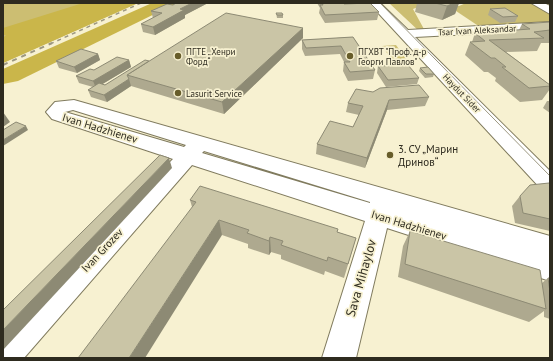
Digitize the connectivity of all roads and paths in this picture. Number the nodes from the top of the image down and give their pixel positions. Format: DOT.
graph roads {
  1 [pos="374,3"];
  2 [pos="386,3"];
  3 [pos="536,3"];
  4 [pos="550,11"];
  5 [pos="550,26"];
  6 [pos="412,34"];
  7 [pos="194,149"];
  8 [pos="539,151"];
  9 [pos="550,184"];
  10 [pos="381,206"];
  11 [pos="550,247"];
  12 [pos="550,269"];
  13 [pos="3,357"];
  14 [pos="339,358"];
  1 -- 6 [label="street, Haydut Sider"];
  2 -- 6 [label="street, Haydut Sider"];
  3 -- 4 [label="street"];
  5 -- 6 [label="street, Tsar Ivan Aleksandar"];
  6 -- 8 [label="street, Haydut Sider"];
  6 -- 9 [label="street, Haydut Sider"];
  7 -- 7 [label="street, Ivan Hadzhienev"];
  7 -- 10 [label="street, Ivan Hadzhienev"];
  7 -- 13 [label="street, Ivan Grozev"];
  10 -- 11 [label="street, Ivan Hadzhienev"];
  10 -- 12 [label="street, Ivan Hadzhienev"];
  10 -- 14 [label="street, Sava Mihaylov"];
}
